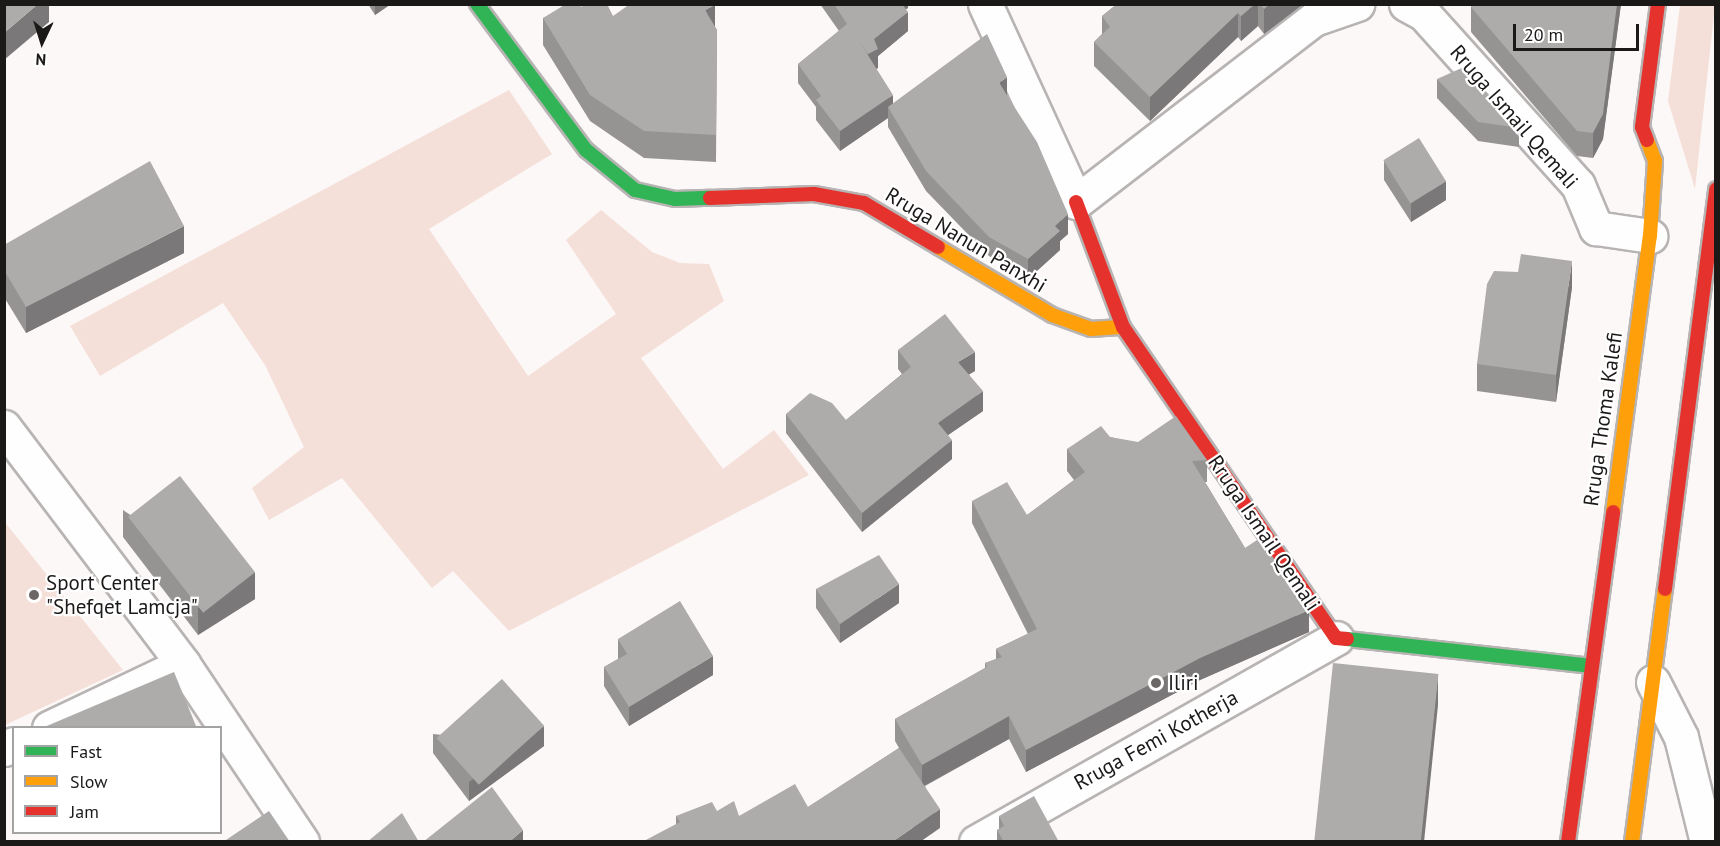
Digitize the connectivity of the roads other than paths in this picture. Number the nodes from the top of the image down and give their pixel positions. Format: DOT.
graph roads {
  1 [pos="477,4"];
  2 [pos="985,4"];
  3 [pos="1357,4"];
  4 [pos="1406,4"];
  5 [pos="1658,4"];
  6 [pos="1311,12"];
  7 [pos="1716,189"];
  8 [pos="1076,201"];
  9 [pos="1650,236"];
  10 [pos="1123,327"];
  11 [pos="4,427"];
  12 [pos="1336,638"];
  13 [pos="183,664"];
  14 [pos="1590,666"];
  15 [pos="1653,682"];
  16 [pos="53,726"];
  17 [pos="302,842"];
  18 [pos="976,842"];
  19 [pos="1568,842"];
  20 [pos="1632,842"];
  21 [pos="1707,842"];
  1 -- 10 [label="street, Rruga Nanun Panxhi"];
  2 -- 8 [label="street, Rruga Ismail Qemali"];
  3 -- 6 [label="street"];
  4 -- 9 [label="street, Rruga Ismail Qemali"];
  5 -- 9 [label="street, Rruga Thoma Kalefi"];
  6 -- 8 [label="street"];
  7 -- 15 [label="street"];
  8 -- 10 [label="street, Rruga Ismail Qemali"];
  9 -- 14 [label="street, Rruga Thoma Kalefi"];
  10 -- 12 [label="street, Rruga Ismail Qemali"];
  11 -- 13 [label="street"];
  12 -- 14 [label="street"];
  12 -- 18 [label="street, Rruga Femi Kotherja"];
  13 -- 16 [label="street"];
  13 -- 17 [label="street"];
  14 -- 19 [label="street, Rruga Thoma Kalefi"];
  15 -- 20 [label="street"];
  15 -- 21 [label="street"];
}
